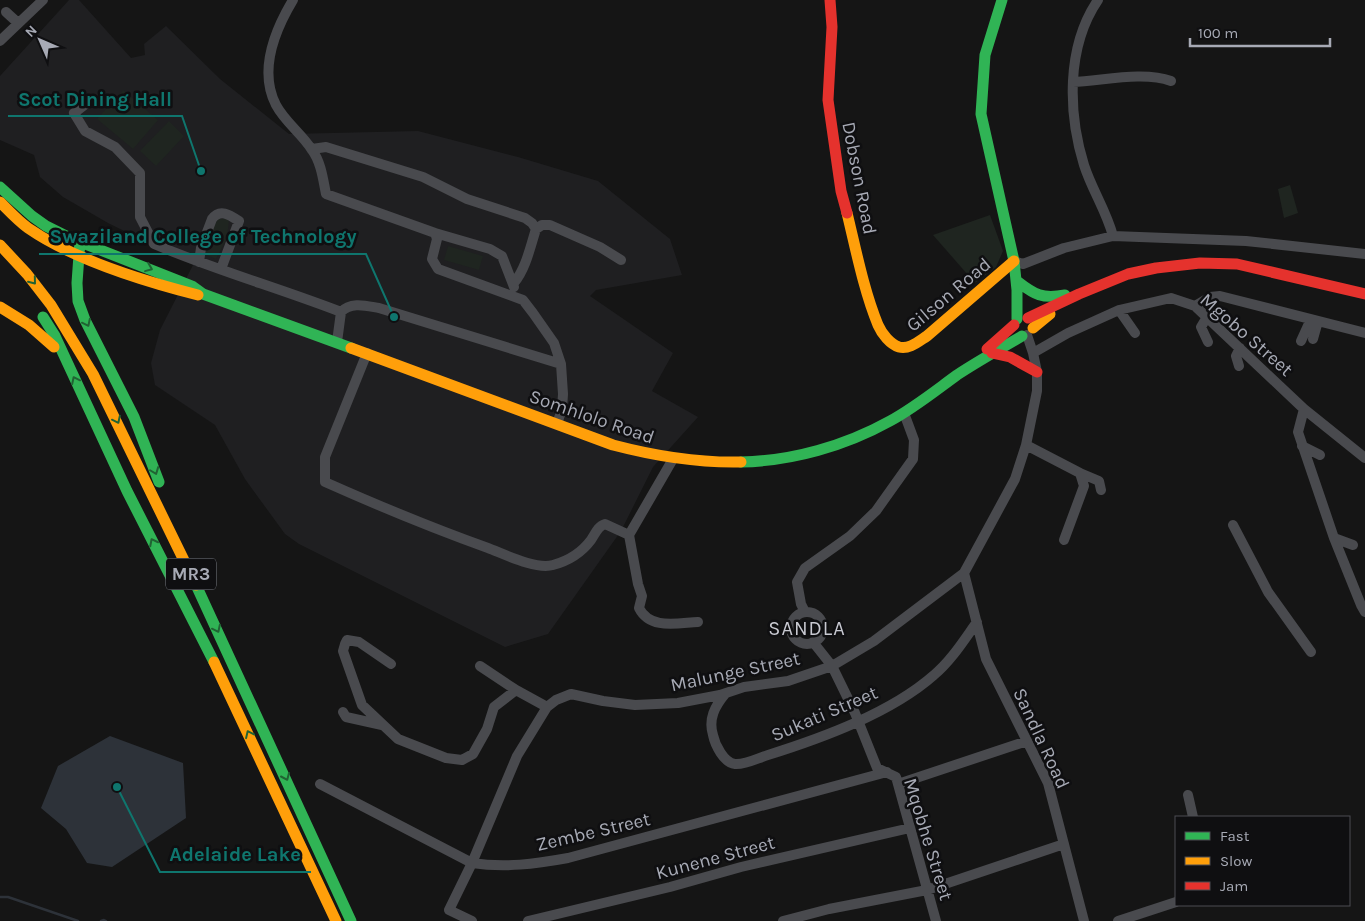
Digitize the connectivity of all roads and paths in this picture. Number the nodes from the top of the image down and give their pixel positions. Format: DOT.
graph roads {
  1 [pos="43,0"];
  2 [pos="293,0"];
  3 [pos="830,0"];
  4 [pos="1002,0"];
  5 [pos="1098,0"];
  6 [pos="6,12"];
  7 [pos="18,23"];
  8 [pos="0,41"];
  9 [pos="1171,81"];
  10 [pos="1073,82"];
  11 [pos="86,102"];
  12 [pos="312,149"];
  13 [pos="0,187"];
  14 [pos="0,202"];
  15 [pos="536,229"];
  16 [pos="435,233"];
  17 [pos="1113,236"];
  18 [pos="80,241"];
  19 [pos="0,245"];
  20 [pos="1365,254"];
  21 [pos="80,256"];
  22 [pos="620,260"];
  23 [pos="1014,261"];
  24 [pos="199,262"];
  25 [pos="221,269"];
  26 [pos="514,283"];
  27 [pos="1017,285"];
  28 [pos="203,294"];
  29 [pos="1365,294"];
  30 [pos="1074,297"];
  31 [pos="514,298"];
  32 [pos="36,306"];
  33 [pos="1195,306"];
  34 [pos="0,307"];
  35 [pos="1119,310"];
  36 [pos="341,312"];
  37 [pos="1207,317"];
  38 [pos="1314,320"];
  39 [pos="1024,325"];
  40 [pos="1135,333"];
  41 [pos="1365,333"];
  42 [pos="1313,339"];
  43 [pos="1301,341"];
  44 [pos="338,342"];
  45 [pos="1208,342"];
  46 [pos="901,348"];
  47 [pos="1240,348"];
  48 [pos="367,353"];
  49 [pos="1033,353"];
  50 [pos="992,354"];
  51 [pos="64,357"];
  52 [pos="562,364"];
  53 [pos="1239,366"];
  54 [pos="966,368"];
  55 [pos="1037,372"];
  56 [pos="1304,409"];
  57 [pos="904,413"];
  58 [pos="556,424"];
  59 [pos="1026,445"];
  60 [pos="1302,446"];
  61 [pos="1320,455"];
  62 [pos="1365,458"];
  63 [pos="673,459"];
  64 [pos="1080,473"];
  65 [pos="1101,490"];
  66 [pos="1233,525"];
  67 [pos="629,535"];
  68 [pos="1334,538"];
  69 [pos="1064,540"];
  70 [pos="1352,545"];
  71 [pos="964,573"];
  72 [pos="206,606"];
  73 [pos="805,612"];
  74 [pos="1365,612"];
  75 [pos="698,622"];
  76 [pos="977,622"];
  77 [pos="813,642"];
  78 [pos="1311,652"];
  79 [pos="391,664"];
  80 [pos="480,666"];
  81 [pos="832,666"];
  82 [pos="516,690"];
  83 [pos="725,694"];
  84 [pos="547,707"];
  85 [pos="343,712"];
  86 [pos="858,721"];
  87 [pos="383,725"];
  88 [pos="1027,741"];
  89 [pos="887,772"];
  90 [pos="320,784"];
  91 [pos="898,784"];
  92 [pos="1188,795"];
  93 [pos="1193,816"];
  94 [pos="910,828"];
  95 [pos="1064,844"];
  96 [pos="472,863"];
  97 [pos="927,890"];
  98 [pos="1175,902"];
  99 [pos="336,921"];
  100 [pos="351,921"];
  101 [pos="472,921"];
  102 [pos="528,921"];
  103 [pos="783,921"];
  104 [pos="936,921"];
  105 [pos="1084,921"];
  106 [pos="1118,921"];
  1 -- 7 [label="street"];
  2 -- 12 [label="street"];
  3 -- 46 [label="main road, Dobson Road"];
  4 -- 23 [label="main road"];
  5 -- 10 [label="street"];
  6 -- 7 [label="street"];
  7 -- 8 [label="street"];
  9 -- 10 [label="street"];
  10 -- 17 [label="street"];
  11 -- 24 [label="street"];
  12 -- 15 [label="street"];
  12 -- 16 [label="street"];
  13 -- 18 [label="main road, Somhlolo Road"];
  14 -- 21 [label="main road, Somhlolo Road"];
  15 -- 22 [label="street"];
  15 -- 26 [label="street"];
  16 -- 26 [label="street"];
  16 -- 31 [label="street"];
  17 -- 20 [label="street"];
  17 -- 23 [label="street"];
  18 -- 21 [label="main road"];
  18 -- 28 [label="main road, Somhlolo Road, one-way"];
  19 -- 72 [label="main road, MR3, one-way"];
  21 -- 28 [label="main road, Somhlolo Road"];
  21 -- 72 [label="main road, one-way"];
  23 -- 27 [label="main road"];
  23 -- 46 [label="main road, Gilson Road"];
  24 -- 25 [label="street"];
  24 -- 25 [label="street"];
  25 -- 36 [label="street"];
  26 -- 31 [label="street"];
  27 -- 30 [label="main road"];
  27 -- 39 [label="main road"];
  28 -- 44 [label="main road, Somhlolo Road"];
  29 -- 30 [label="main road, Somhlolo Road"];
  30 -- 39 [label="main road, Somhlolo Road"];
  31 -- 52 [label="street"];
  32 -- 51 [label="main road, MR3"];
  33 -- 35 [label="street, Mgobo Street"];
  33 -- 37 [label="street, Mgobo Street"];
  33 -- 38 [label="street"];
  34 -- 51 [label="main road"];
  35 -- 40 [label="street"];
  35 -- 49 [label="street, Mgobo Street"];
  36 -- 44 [label="street"];
  36 -- 52 [label="street"];
  37 -- 45 [label="street"];
  37 -- 47 [label="street, Mgobo Street"];
  38 -- 41 [label="street"];
  38 -- 42 [label="street"];
  38 -- 43 [label="street"];
  39 -- 49 [label="street, Malunge Street"];
  39 -- 50 [label="main road, Somhlolo Road"];
  39 -- 54 [label="main road, Somhlolo Road"];
  44 -- 48 [label="main road, Somhlolo Road"];
  47 -- 53 [label="street"];
  47 -- 56 [label="street, Mgobo Street"];
  48 -- 58 [label="main road, Somhlolo Road"];
  48 -- 67 [label="street"];
  49 -- 55 [label="street, Malunge Street"];
  50 -- 54 [label="main road, Somhlolo Road"];
  50 -- 55 [label="main road"];
  99 -- 51 [label="main road, MR3, one-way"];
  52 -- 58 [label="street"];
  54 -- 57 [label="main road, Somhlolo Road"];
  55 -- 59 [label="street, Malunge Street"];
  56 -- 60 [label="street"];
  56 -- 62 [label="street, Mgobo Street"];
  57 -- 63 [label="main road, Somhlolo Road"];
  57 -- 73 [label="street"];
  58 -- 63 [label="main road, Somhlolo Road"];
  59 -- 64 [label="street"];
  59 -- 71 [label="street, Malunge Street"];
  60 -- 61 [label="street"];
  60 -- 68 [label="street"];
  63 -- 67 [label="street"];
  64 -- 65 [label="street"];
  64 -- 69 [label="street"];
  66 -- 78 [label="street"];
  67 -- 75 [label="street"];
  68 -- 70 [label="street"];
  68 -- 74 [label="street"];
  71 -- 76 [label="street, Sandla Road"];
  71 -- 81 [label="street, Malunge Street"];
  72 -- 100 [label="main road, MR3, one-way"];
  73 -- 77 [label="street"];
  73 -- 77 [label="street"];
  76 -- 86 [label="street, Sukati Street"];
  76 -- 88 [label="street, Sandla Road"];
  77 -- 81 [label="street, Mqobhe Street"];
  79 -- 87 [label="street"];
  80 -- 82 [label="street"];
  81 -- 83 [label="street, Malunge Street"];
  81 -- 86 [label="street, Mqobhe Street"];
  82 -- 84 [label="street"];
  82 -- 87 [label="street"];
  83 -- 84 [label="street, Malunge Street"];
  83 -- 86 [label="street, Sukati Street"];
  84 -- 96 [label="street, Malunge Street"];
  85 -- 87 [label="street"];
  86 -- 89 [label="street, Mqobhe Street"];
  88 -- 91 [label="street"];
  88 -- 95 [label="street, Sandla Road"];
  89 -- 91 [label="street, Mqobhe Street"];
  89 -- 96 [label="street, Zembe Street"];
  90 -- 96 [label="street, Zembe Street"];
  91 -- 94 [label="street, Mqobhe Street"];
  92 -- 93 [label="street"];
  94 -- 97 [label="street, Mqobhe Street"];
  94 -- 102 [label="street, Kunene Street"];
  95 -- 97 [label="street"];
  95 -- 105 [label="street, Sandla Road"];
  96 -- 101 [label="street, Malunge Street"];
  97 -- 103 [label="street"];
  97 -- 104 [label="street, Mqobhe Street"];
  98 -- 106 [label="street"];
}
